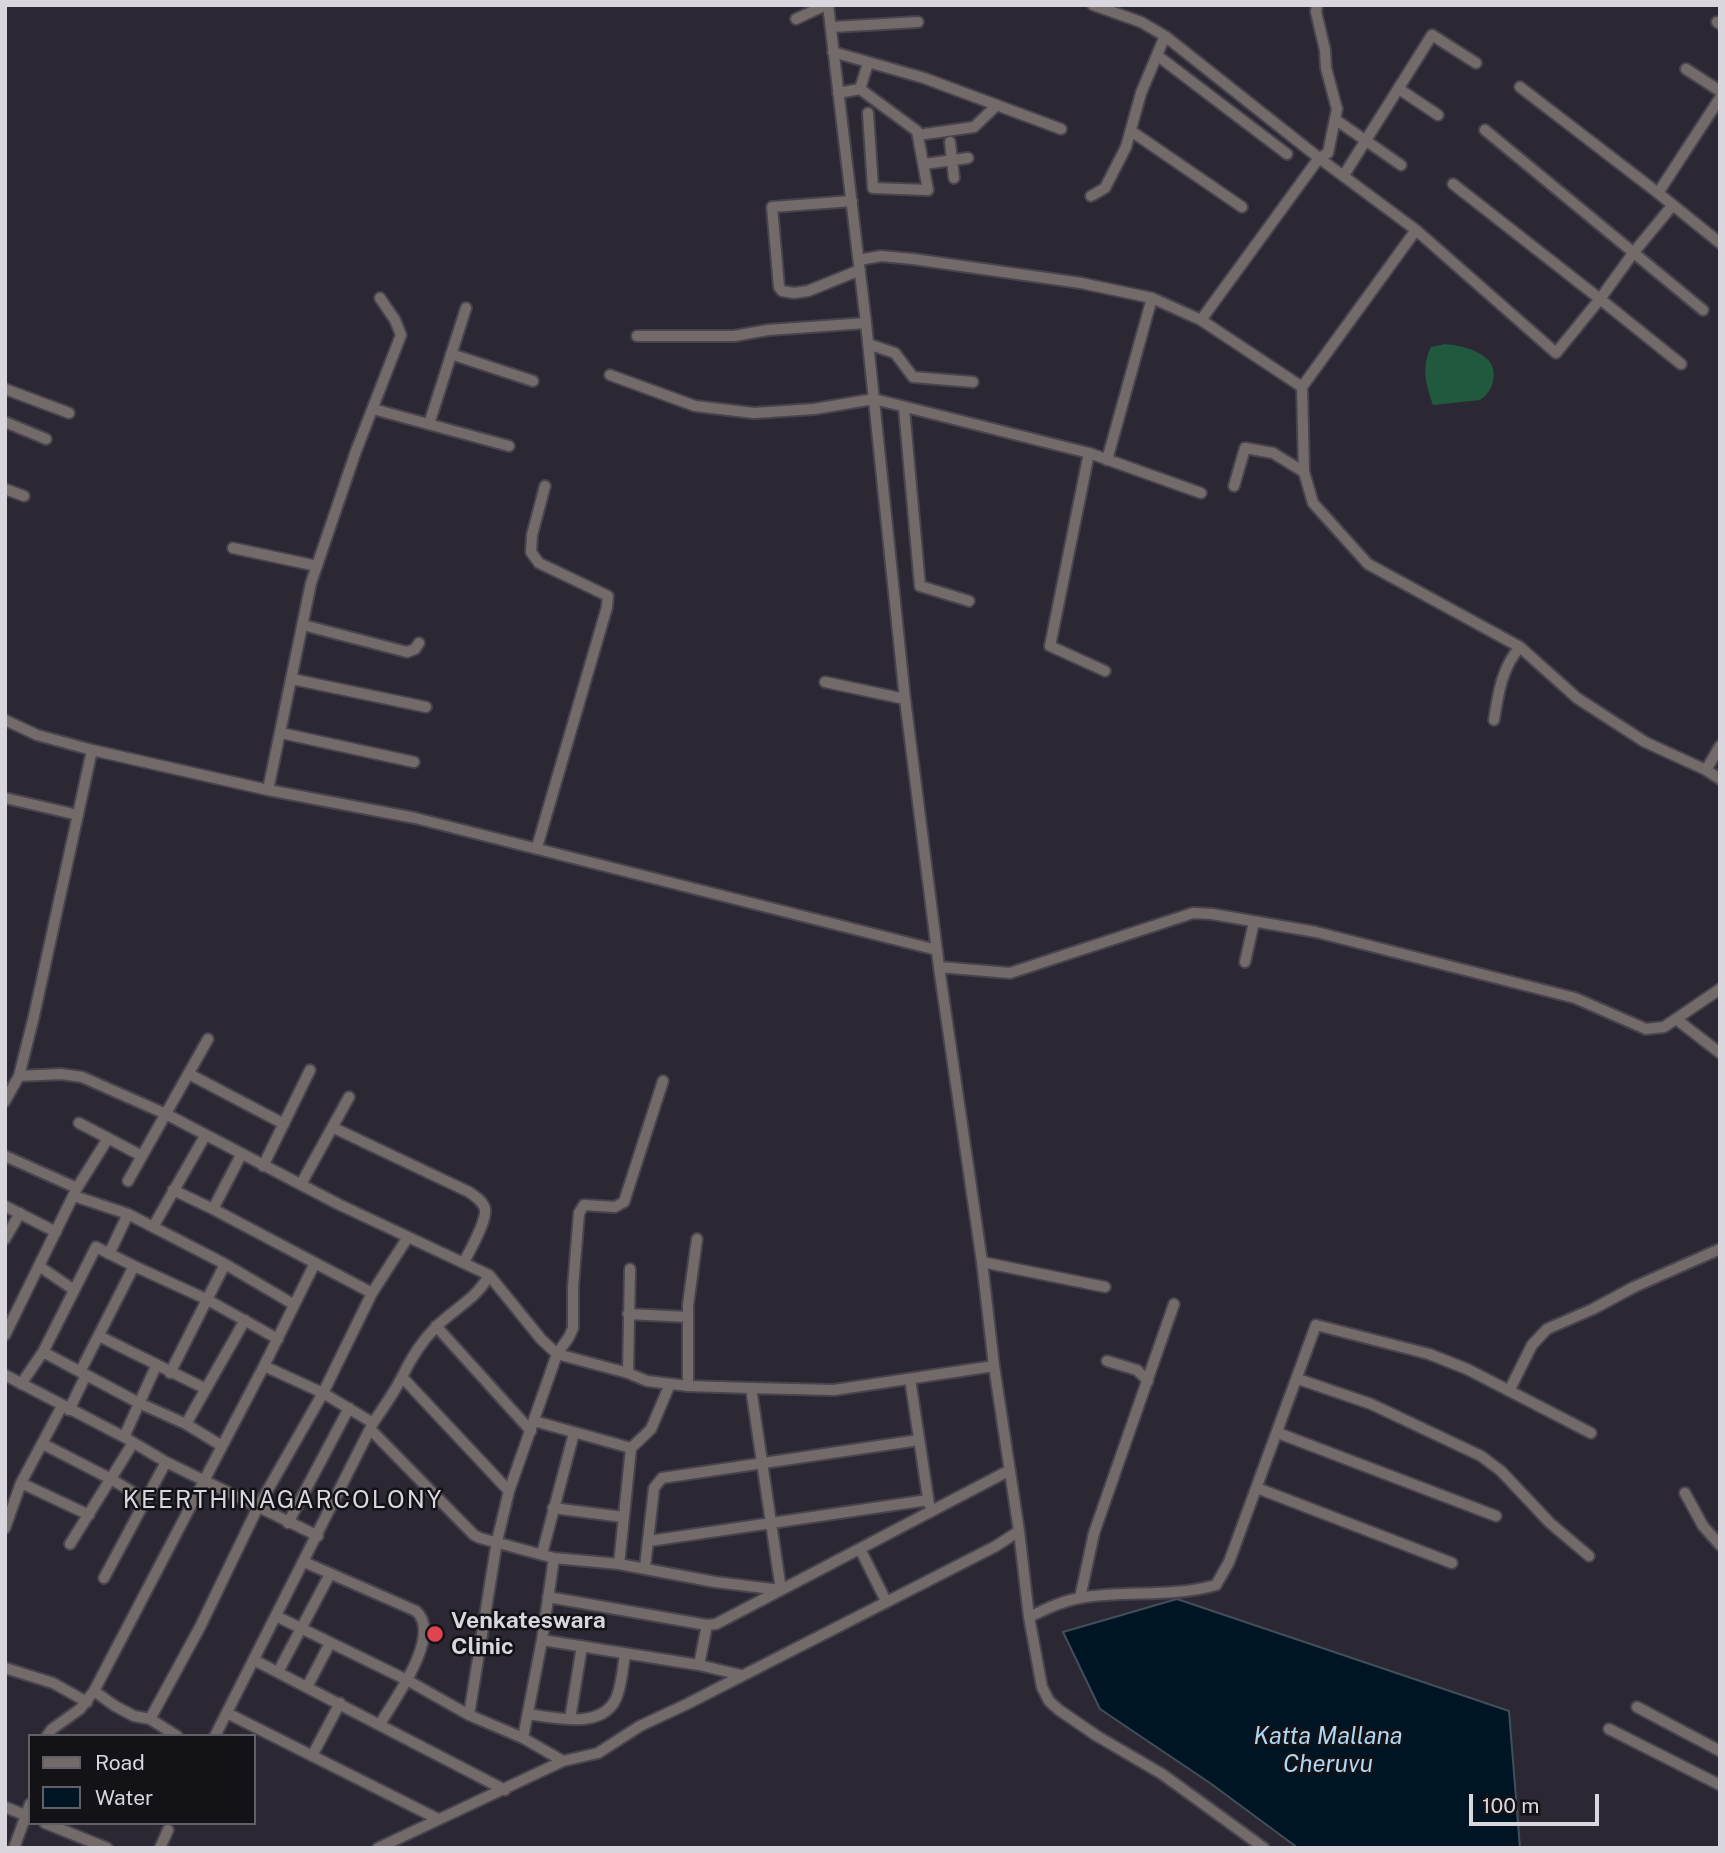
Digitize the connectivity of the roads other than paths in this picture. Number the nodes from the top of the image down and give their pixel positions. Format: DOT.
graph roads {
  1 [pos="827,5"];
  2 [pos="1093,5"];
  3 [pos="1317,5"];
  4 [pos="796,19"];
  5 [pos="918,22"];
  6 [pos="832,27"];
  7 [pos="1165,36"];
  8 [pos="833,52"];
  9 [pos="1158,56"];
  10 [pos="868,63"];
  11 [pos="1476,63"];
  12 [pos="1686,69"];
  13 [pos="1520,87"];
  14 [pos="860,89"];
  15 [pos="1399,89"];
  16 [pos="1720,91"];
  17 [pos="838,93"];
  18 [pos="1720,98"];
  19 [pos="997,105"];
  20 [pos="868,113"];
  21 [pos="1438,115"];
  22 [pos="1336,120"];
  23 [pos="1060,129"];
  24 [pos="1131,131"];
  25 [pos="1485,131"];
  26 [pos="918,135"];
  27 [pos="950,142"];
  28 [pos="1365,142"];
  29 [pos="1287,154"];
  30 [pos="968,158"];
  31 [pos="1319,158"];
  32 [pos="952,160"];
  33 [pos="924,164"];
  34 [pos="1401,165"];
  35 [pos="1344,175"];
  36 [pos="954,178"];
  37 [pos="1453,184"];
  38 [pos="1658,193"];
  39 [pos="1091,196"];
  40 [pos="852,201"];
  41 [pos="1672,206"];
  42 [pos="1242,207"];
  43 [pos="1416,230"];
  44 [pos="1720,243"];
  45 [pos="1634,252"];
  46 [pos="860,265"];
  47 [pos="380,298"];
  48 [pos="1152,298"];
  49 [pos="1600,299"];
  50 [pos="466,308"];
  51 [pos="1703,310"];
  52 [pos="1201,320"];
  53 [pos="866,323"];
  54 [pos="637,336"];
  55 [pos="867,344"];
  56 [pos="452,354"];
  57 [pos="1681,365"];
  58 [pos="610,375"];
  59 [pos="533,381"];
  60 [pos="973,382"];
  61 [pos="1302,387"];
  62 [pos="5,389"];
  63 [pos="874,399"];
  64 [pos="904,408"];
  65 [pos="373,409"];
  66 [pos="69,413"];
  67 [pos="5,422"];
  68 [pos="429,424"];
  69 [pos="46,439"];
  70 [pos="509,446"];
  71 [pos="1088,453"];
  72 [pos="1107,460"];
  73 [pos="1304,472"];
  74 [pos="545,486"];
  75 [pos="1234,486"];
  76 [pos="5,489"];
  77 [pos="1201,494"];
  78 [pos="24,496"];
  79 [pos="233,548"];
  80 [pos="317,566"];
  81 [pos="969,601"];
  82 [pos="303,625"];
  83 [pos="419,643"];
  84 [pos="1520,647"];
  85 [pos="1105,671"];
  86 [pos="292,679"];
  87 [pos="825,682"];
  88 [pos="905,699"];
  89 [pos="426,707"];
  90 [pos="5,720"];
  91 [pos="1494,720"];
  92 [pos="281,733"];
  93 [pos="1720,746"];
  94 [pos="92,750"];
  95 [pos="414,762"];
  96 [pos="1706,770"];
  97 [pos="1720,779"];
  98 [pos="268,790"];
  99 [pos="5,797"];
  100 [pos="78,816"];
  101 [pos="537,847"];
  102 [pos="1254,922"];
  103 [pos="937,950"];
  104 [pos="1245,962"];
  105 [pos="939,967"];
  106 [pos="1720,989"];
  107 [pos="1676,1019"];
  108 [pos="208,1039"];
  109 [pos="1720,1054"];
  110 [pos="310,1070"];
  111 [pos="190,1074"];
  112 [pos="19,1076"];
  113 [pos="663,1081"];
  114 [pos="349,1097"];
  115 [pos="5,1101"];
  116 [pos="166,1114"];
  117 [pos="79,1123"];
  118 [pos="284,1124"];
  119 [pos="334,1128"];
  120 [pos="205,1136"];
  121 [pos="107,1139"];
  122 [pos="241,1155"];
  123 [pos="5,1156"];
  124 [pos="142,1156"];
  125 [pos="263,1166"];
  126 [pos="128,1181"];
  127 [pos="301,1184"];
  128 [pos="173,1190"];
  129 [pos="75,1192"];
  130 [pos="5,1206"];
  131 [pos="213,1209"];
  132 [pos="20,1213"];
  133 [pos="128,1214"];
  134 [pos="153,1227"];
  135 [pos="55,1231"];
  136 [pos="408,1237"];
  137 [pos="5,1239"];
  138 [pos="697,1239"];
  139 [pos="1720,1249"];
  140 [pos="109,1254"];
  141 [pos="464,1262"];
  142 [pos="982,1262"];
  143 [pos="315,1263"];
  144 [pos="225,1264"];
  145 [pos="39,1266"];
  146 [pos="134,1266"];
  147 [pos="630,1269"];
  148 [pos="489,1275"];
  149 [pos="1105,1287"];
  150 [pos="74,1290"];
  151 [pos="372,1293"];
  152 [pos="206,1299"];
  153 [pos="293,1304"];
  154 [pos="1174,1304"];
  155 [pos="628,1314"];
  156 [pos="688,1317"];
  157 [pos="245,1320"];
  158 [pos="436,1326"];
  159 [pos="6,1331"];
  160 [pos="99,1336"];
  161 [pos="278,1339"];
  162 [pos="43,1352"];
  163 [pos="557,1354"];
  164 [pos="1107,1361"];
  165 [pos="156,1366"];
  166 [pos="264,1366"];
  167 [pos="994,1366"];
  168 [pos="83,1373"];
  169 [pos="170,1373"];
  170 [pos="628,1373"];
  171 [pos="5,1375"];
  172 [pos="402,1377"];
  173 [pos="910,1379"];
  174 [pos="1298,1379"];
  175 [pos="1148,1381"];
  176 [pos="21,1384"];
  177 [pos="670,1384"];
  178 [pos="688,1386"];
  179 [pos="751,1388"];
  180 [pos="206,1389"];
  181 [pos="1509,1391"];
  182 [pos="323,1393"];
  183 [pos="139,1403"];
  184 [pos="65,1408"];
  185 [pos="349,1408"];
  186 [pos="186,1424"];
  187 [pos="533,1426"];
  188 [pos="372,1427"];
  189 [pos="574,1433"];
  190 [pos="1278,1433"];
  191 [pos="1591,1433"];
  192 [pos="129,1440"];
  193 [pos="919,1440"];
  194 [pos="43,1444"];
  195 [pos="222,1447"];
  196 [pos="631,1448"];
  197 [pos="166,1462"];
  198 [pos="762,1462"];
  199 [pos="1010,1470"];
  200 [pos="111,1479"];
  201 [pos="205,1481"];
  202 [pos="22,1483"];
  203 [pos="1256,1488"];
  204 [pos="509,1491"];
  205 [pos="1685,1493"];
  206 [pos="146,1500"];
  207 [pos="929,1506"];
  208 [pos="258,1507"];
  209 [pos="553,1508"];
  210 [pos="89,1515"];
  211 [pos="1496,1516"];
  212 [pos="623,1517"];
  213 [pos="772,1522"];
  214 [pos="288,1523"];
  215 [pos="5,1528"];
  216 [pos="1019,1531"];
  217 [pos="318,1536"];
  218 [pos="497,1541"];
  219 [pos="649,1541"];
  220 [pos="70,1544"];
  221 [pos="1720,1545"];
  222 [pos="860,1549"];
  223 [pos="542,1554"];
  224 [pos="1589,1556"];
  225 [pos="554,1558"];
  226 [pos="304,1562"];
  227 [pos="1452,1563"];
  228 [pos="619,1564"];
  229 [pos="645,1567"];
  230 [pos="330,1574"];
  231 [pos="104,1578"];
  232 [pos="781,1590"];
  233 [pos="548,1597"];
  234 [pos="1080,1598"];
  235 [pos="886,1601"];
  236 [pos="276,1616"];
  237 [pos="1029,1617"];
  238 [pos="707,1625"];
  239 [pos="302,1629"];
  240 [pos="542,1640"];
  241 [pos="330,1643"];
  242 [pos="582,1646"];
  243 [pos="625,1654"];
  244 [pos="254,1660"];
  245 [pos="699,1665"];
  246 [pos="5,1668"];
  247 [pos="278,1672"];
  248 [pos="741,1675"];
  249 [pos="407,1680"];
  250 [pos="307,1687"];
  251 [pos="94,1691"];
  252 [pos="87,1702"];
  253 [pos="340,1703"];
  254 [pos="1637,1707"];
  255 [pos="228,1713"];
  256 [pos="528,1714"];
  257 [pos="469,1715"];
  258 [pos="150,1719"];
  259 [pos="570,1719"];
  260 [pos="380,1724"];
  261 [pos="1609,1729"];
  262 [pos="48,1734"];
  263 [pos="174,1734"];
  264 [pos="216,1734"];
  265 [pos="523,1738"];
  266 [pos="1720,1751"];
  267 [pos="312,1756"];
  268 [pos="563,1761"];
  269 [pos="1720,1785"];
  270 [pos="505,1790"];
  271 [pos="5,1807"];
  272 [pos="28,1816"];
  273 [pos="438,1819"];
  274 [pos="50,1825"];
  275 [pos="171,1828"];
  276 [pos="381,1847"];
  277 [pos="14,1848"];
  278 [pos="107,1848"];
  279 [pos="160,1848"];
  280 [pos="1264,1848"];
  1 -- 4 [label="street"];
  1 -- 6 [label="street"];
  2 -- 7 [label="street"];
  3 -- 22 [label="street"];
  5 -- 6 [label="street"];
  6 -- 8 [label="street"];
  7 -- 9 [label="street"];
  7 -- 31 [label="street"];
  8 -- 10 [label="street"];
  8 -- 17 [label="street"];
  9 -- 24 [label="street"];
  9 -- 29 [label="street"];
  10 -- 14 [label="street"];
  10 -- 19 [label="street"];
  11 -- 15 [label="street"];
  12 -- 16 [label="street"];
  13 -- 38 [label="street"];
  14 -- 17 [label="street"];
  14 -- 26 [label="street"];
  15 -- 21 [label="street"];
  15 -- 28 [label="street"];
  17 -- 40 [label="street"];
  18 -- 38 [label="street"];
  19 -- 23 [label="street"];
  19 -- 26 [label="street"];
  20 -- 33 [label="street"];
  22 -- 28 [label="street"];
  22 -- 31 [label="street"];
  24 -- 39 [label="street"];
  24 -- 42 [label="street"];
  25 -- 45 [label="street"];
  26 -- 33 [label="street"];
  27 -- 32 [label="street"];
  28 -- 34 [label="street"];
  28 -- 35 [label="street"];
  30 -- 32 [label="street"];
  31 -- 35 [label="street"];
  31 -- 52 [label="street"];
  32 -- 33 [label="street"];
  32 -- 36 [label="street"];
  35 -- 43 [label="street"];
  37 -- 49 [label="street"];
  38 -- 41 [label="street"];
  40 -- 46 [label="street"];
  40 -- 46 [label="street"];
  41 -- 44 [label="street"];
  41 -- 45 [label="street"];
  43 -- 49 [label="street"];
  43 -- 61 [label="street"];
  45 -- 49 [label="street"];
  45 -- 51 [label="street"];
  46 -- 48 [label="street"];
  46 -- 53 [label="street"];
  47 -- 65 [label="street"];
  48 -- 52 [label="street"];
  48 -- 72 [label="street"];
  49 -- 57 [label="street"];
  50 -- 56 [label="street"];
  52 -- 61 [label="street"];
  53 -- 54 [label="street"];
  53 -- 55 [label="street"];
  55 -- 60 [label="street"];
  55 -- 63 [label="street"];
  56 -- 59 [label="street"];
  56 -- 68 [label="street"];
  58 -- 63 [label="street"];
  61 -- 73 [label="street"];
  62 -- 66 [label="street"];
  63 -- 64 [label="street"];
  63 -- 88 [label="street"];
  64 -- 71 [label="street"];
  64 -- 81 [label="street"];
  65 -- 68 [label="street"];
  65 -- 80 [label="street"];
  67 -- 69 [label="street"];
  68 -- 70 [label="street"];
  71 -- 72 [label="street"];
  71 -- 85 [label="street"];
  72 -- 77 [label="street"];
  73 -- 75 [label="street"];
  73 -- 84 [label="street"];
  74 -- 101 [label="street"];
  76 -- 78 [label="street"];
  79 -- 80 [label="street"];
  80 -- 82 [label="street"];
  82 -- 83 [label="street"];
  82 -- 86 [label="street"];
  84 -- 91 [label="street"];
  84 -- 96 [label="street"];
  86 -- 89 [label="street"];
  86 -- 92 [label="street"];
  87 -- 88 [label="street"];
  88 -- 103 [label="street"];
  90 -- 94 [label="street"];
  92 -- 95 [label="street"];
  92 -- 98 [label="street"];
  93 -- 96 [label="street"];
  94 -- 98 [label="street"];
  94 -- 100 [label="street"];
  96 -- 97 [label="street"];
  98 -- 101 [label="street"];
  99 -- 100 [label="street"];
  100 -- 112 [label="street"];
  101 -- 103 [label="street"];
  102 -- 104 [label="street"];
  102 -- 105 [label="street"];
  102 -- 107 [label="street"];
  103 -- 105 [label="street"];
  105 -- 142 [label="street"];
  106 -- 107 [label="street"];
  107 -- 109 [label="street"];
  108 -- 111 [label="street"];
  110 -- 118 [label="street"];
  111 -- 116 [label="street"];
  111 -- 118 [label="street"];
  112 -- 115 [label="street"];
  112 -- 116 [label="street"];
  113 -- 163 [label="street"];
  114 -- 119 [label="street"];
  116 -- 120 [label="street"];
  116 -- 124 [label="street"];
  117 -- 121 [label="street"];
  118 -- 125 [label="street"];
  119 -- 127 [label="street"];
  119 -- 141 [label="street"];
  120 -- 122 [label="street"];
  120 -- 128 [label="street"];
  121 -- 124 [label="street"];
  121 -- 129 [label="street"];
  122 -- 125 [label="street"];
  122 -- 131 [label="street"];
  123 -- 129 [label="street"];
  124 -- 126 [label="street"];
  125 -- 127 [label="street"];
  127 -- 136 [label="street"];
  128 -- 131 [label="street"];
  128 -- 134 [label="street"];
  129 -- 133 [label="street"];
  129 -- 135 [label="street"];
  130 -- 132 [label="street"];
  131 -- 143 [label="street"];
  132 -- 135 [label="street"];
  132 -- 137 [label="street"];
  133 -- 134 [label="street"];
  133 -- 140 [label="street"];
  134 -- 144 [label="street"];
  135 -- 145 [label="street"];
  136 -- 141 [label="street"];
  136 -- 151 [label="street"];
  138 -- 156 [label="street"];
  139 -- 181 [label="street"];
  140 -- 146 [label="street"];
  140 -- 150 [label="street"];
  141 -- 148 [label="street"];
  142 -- 149 [label="street"];
  142 -- 167 [label="street"];
  143 -- 151 [label="street"];
  143 -- 153 [label="street"];
  144 -- 152 [label="street"];
  144 -- 153 [label="street"];
  145 -- 150 [label="street"];
  145 -- 159 [label="street"];
  146 -- 152 [label="street"];
  146 -- 160 [label="street"];
  147 -- 155 [label="street"];
  148 -- 158 [label="street"];
  148 -- 163 [label="street"];
  150 -- 162 [label="street"];
  151 -- 182 [label="street"];
  152 -- 157 [label="street"];
  152 -- 169 [label="street"];
  153 -- 161 [label="street"];
  154 -- 175 [label="street"];
  155 -- 156 [label="street"];
  155 -- 170 [label="street"];
  156 -- 178 [label="street"];
  157 -- 161 [label="street"];
  157 -- 180 [label="street"];
  158 -- 172 [label="street"];
  158 -- 187 [label="street"];
  160 -- 165 [label="street"];
  160 -- 168 [label="street"];
  161 -- 166 [label="street"];
  162 -- 168 [label="street"];
  162 -- 176 [label="street"];
  163 -- 170 [label="street"];
  163 -- 187 [label="street"];
  164 -- 175 [label="street"];
  165 -- 169 [label="street"];
  165 -- 183 [label="street"];
  166 -- 182 [label="street"];
  166 -- 195 [label="street"];
  167 -- 173 [label="street"];
  167 -- 199 [label="street"];
  168 -- 183 [label="street"];
  168 -- 184 [label="street"];
  169 -- 180 [label="street"];
  170 -- 177 [label="street"];
  171 -- 176 [label="street"];
  172 -- 188 [label="street"];
  172 -- 204 [label="street"];
  173 -- 179 [label="street"];
  173 -- 193 [label="street"];
  174 -- 181 [label="street"];
  174 -- 190 [label="street"];
  174 -- 224 [label="street"];
  175 -- 234 [label="street"];
  176 -- 184 [label="street"];
  177 -- 178 [label="street"];
  177 -- 196 [label="street"];
  178 -- 179 [label="street"];
  179 -- 198 [label="street"];
  180 -- 186 [label="street"];
  181 -- 191 [label="street"];
  182 -- 185 [label="street"];
  182 -- 208 [label="street"];
  183 -- 186 [label="street"];
  183 -- 192 [label="street"];
  184 -- 192 [label="street"];
  184 -- 194 [label="street"];
  185 -- 188 [label="street"];
  185 -- 214 [label="street"];
  186 -- 195 [label="street"];
  187 -- 189 [label="street"];
  187 -- 204 [label="street"];
  188 -- 217 [label="street"];
  188 -- 218 [label="street"];
  189 -- 196 [label="street"];
  189 -- 209 [label="street"];
  190 -- 203 [label="street"];
  190 -- 211 [label="street"];
  192 -- 197 [label="street"];
  192 -- 200 [label="street"];
  193 -- 198 [label="street"];
  193 -- 207 [label="street"];
  194 -- 200 [label="street"];
  194 -- 202 [label="street"];
  195 -- 201 [label="street"];
  196 -- 212 [label="street"];
  197 -- 201 [label="street"];
  197 -- 206 [label="street"];
  198 -- 213 [label="street"];
  198 -- 219 [label="street"];
  199 -- 207 [label="street"];
  199 -- 216 [label="street"];
  200 -- 206 [label="street"];
  200 -- 210 [label="street"];
  201 -- 208 [label="street"];
  201 -- 251 [label="street"];
  202 -- 210 [label="street"];
  202 -- 215 [label="street"];
  203 -- 227 [label="street"];
  203 -- 234 [label="street"];
  204 -- 218 [label="street"];
  205 -- 221 [label="street"];
  206 -- 231 [label="street"];
  207 -- 213 [label="street"];
  207 -- 222 [label="street"];
  208 -- 214 [label="street"];
  208 -- 258 [label="street"];
  209 -- 212 [label="street"];
  209 -- 223 [label="street"];
  210 -- 220 [label="street"];
  212 -- 228 [label="street"];
  213 -- 219 [label="street"];
  213 -- 232 [label="street"];
  214 -- 217 [label="street"];
  216 -- 235 [label="street"];
  216 -- 237 [label="street"];
  217 -- 226 [label="street"];
  218 -- 223 [label="street"];
  218 -- 257 [label="street"];
  219 -- 229 [label="street"];
  222 -- 232 [label="street"];
  222 -- 235 [label="street"];
  223 -- 225 [label="street"];
  225 -- 228 [label="street"];
  225 -- 233 [label="street"];
  226 -- 230 [label="street"];
  226 -- 236 [label="street"];
  228 -- 229 [label="street"];
  229 -- 232 [label="street"];
  230 -- 239 [label="street"];
  230 -- 249 [label="street"];
  232 -- 238 [label="street"];
  233 -- 238 [label="street"];
  233 -- 240 [label="street"];
  234 -- 237 [label="street"];
  235 -- 248 [label="street"];
  236 -- 239 [label="street"];
  236 -- 244 [label="street"];
  237 -- 280 [label="street"];
  238 -- 245 [label="street"];
  239 -- 241 [label="street"];
  239 -- 247 [label="street"];
  240 -- 242 [label="street"];
  240 -- 256 [label="street"];
  241 -- 249 [label="street"];
  241 -- 250 [label="street"];
  242 -- 243 [label="street"];
  242 -- 259 [label="street"];
  243 -- 245 [label="street"];
  243 -- 259 [label="street"];
  244 -- 247 [label="street"];
  244 -- 255 [label="street"];
  245 -- 248 [label="street"];
  246 -- 252 [label="street"];
  247 -- 250 [label="street"];
  248 -- 268 [label="street"];
  249 -- 257 [label="street"];
  249 -- 260 [label="street"];
  250 -- 253 [label="street"];
  251 -- 252 [label="street"];
  251 -- 258 [label="street"];
  252 -- 262 [label="street"];
  253 -- 260 [label="street"];
  253 -- 267 [label="street"];
  254 -- 266 [label="street"];
  255 -- 264 [label="street"];
  255 -- 267 [label="street"];
  256 -- 259 [label="street"];
  256 -- 265 [label="street"];
  257 -- 265 [label="street"];
  258 -- 263 [label="street"];
  260 -- 270 [label="street"];
  261 -- 269 [label="street"];
  265 -- 268 [label="street"];
  267 -- 273 [label="street"];
  268 -- 270 [label="street"];
  270 -- 273 [label="street"];
  271 -- 272 [label="street"];
  272 -- 277 [label="street"];
  273 -- 276 [label="street"];
  274 -- 278 [label="street"];
  275 -- 279 [label="street"];
}
